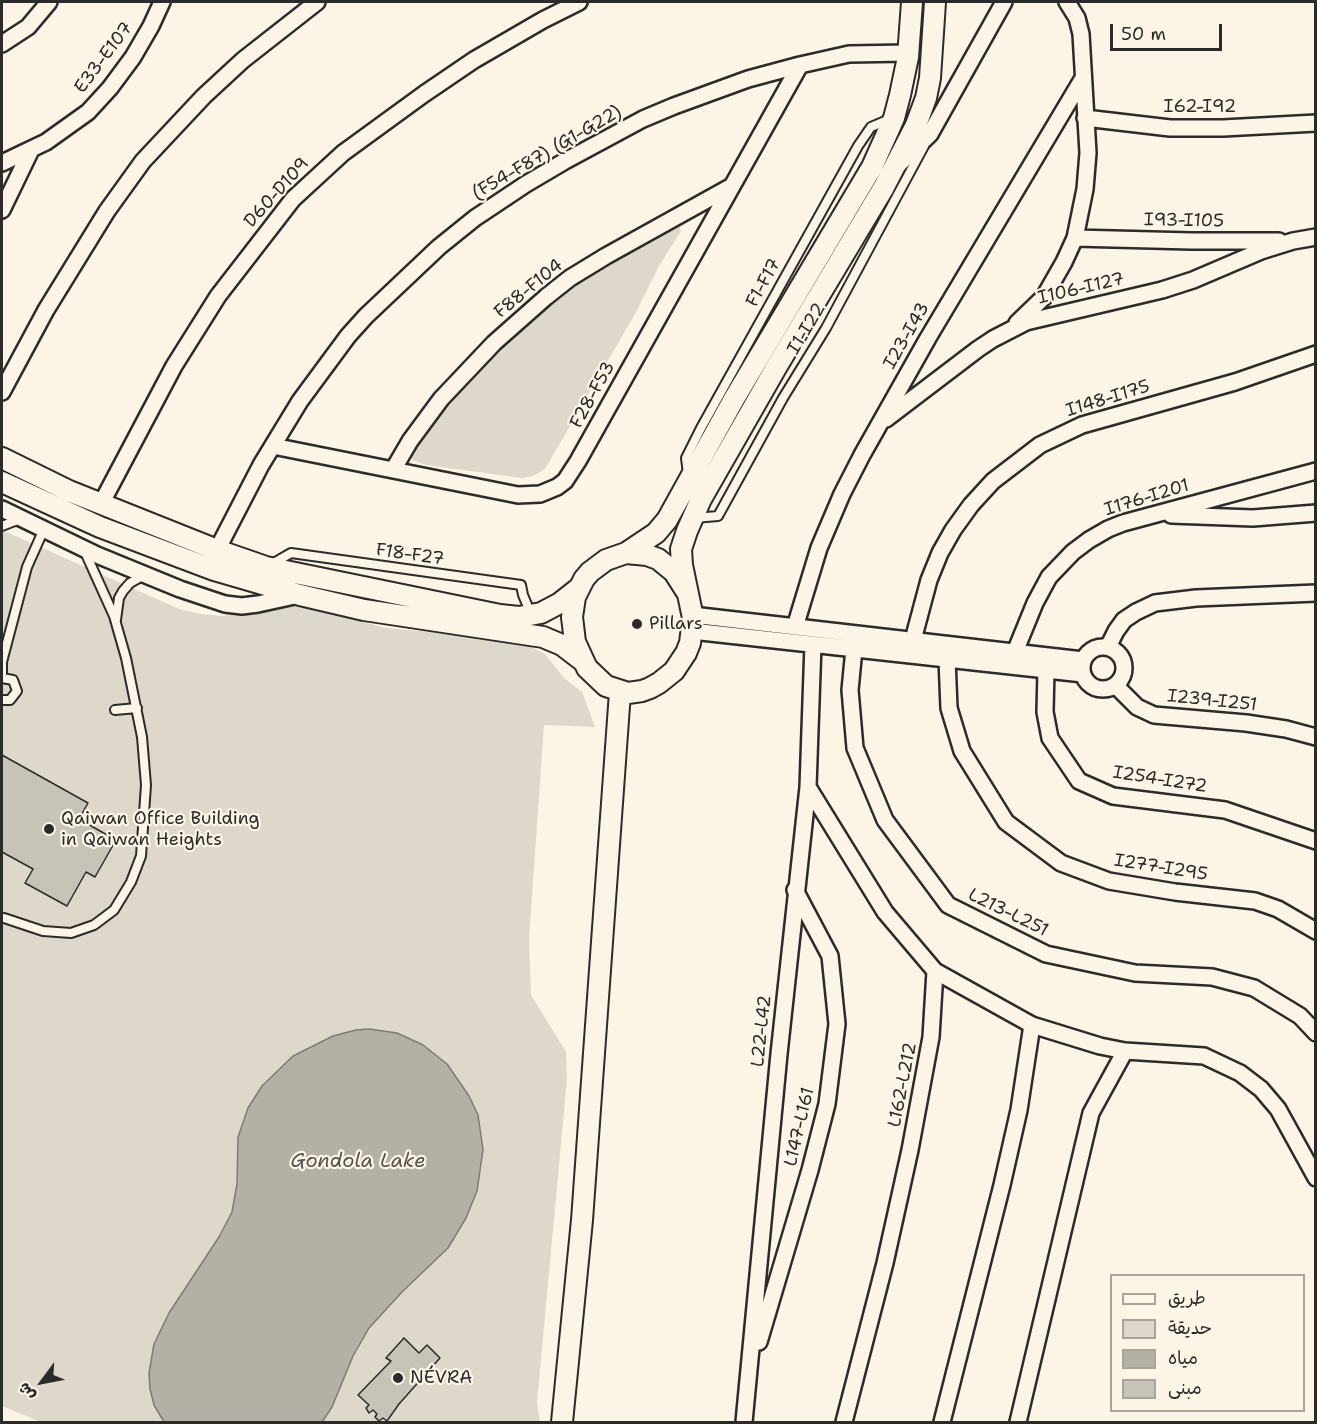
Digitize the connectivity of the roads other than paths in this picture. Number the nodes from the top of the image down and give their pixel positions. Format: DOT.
graph roads {
  1 [pos="49,2"];
  2 [pos="162,2"];
  3 [pos="318,2"];
  4 [pos="579,2"];
  5 [pos="912,2"];
  6 [pos="935,2"];
  7 [pos="1004,2"];
  8 [pos="1067,2"];
  9 [pos="2,44"];
  10 [pos="908,52"];
  11 [pos="800,65"];
  12 [pos="1083,78"];
  13 [pos="1085,118"];
  14 [pos="1316,123"];
  15 [pos="930,134"];
  16 [pos="31,150"];
  17 [pos="2,163"];
  18 [pos="893,170"];
  19 [pos="732,186"];
  20 [pos="2,210"];
  21 [pos="1316,237"];
  22 [pos="1075,238"];
  23 [pos="1293,241"];
  24 [pos="1008,331"];
  25 [pos="1316,354"];
  26 [pos="2,392"];
  27 [pos="879,424"];
  28 [pos="273,446"];
  29 [pos="2,458"];
  30 [pos="393,470"];
  31 [pos="1316,471"];
  32 [pos="2,482"];
  33 [pos="101,504"];
  34 [pos="2,509"];
  35 [pos="1316,513"];
  36 [pos="1156,514"];
  37 [pos="693,518"];
  38 [pos="21,519"];
  39 [pos="2,526"];
  40 [pos="44,529"];
  41 [pos="82,548"];
  42 [pos="217,549"];
  43 [pos="626,553"];
  44 [pos="266,567"];
  45 [pos="145,574"];
  46 [pos="579,588"];
  47 [pos="1316,592"];
  48 [pos="688,594"];
  49 [pos="300,595"];
  50 [pos="531,615"];
  51 [pos="115,621"];
  52 [pos="692,623"];
  53 [pos="795,627"];
  54 [pos="913,640"];
  55 [pos="813,644"];
  56 [pos="1108,647"];
  57 [pos="854,649"];
  58 [pos="1015,652"];
  59 [pos="947,659"];
  60 [pos="583,662"];
  61 [pos="1083,667"];
  62 [pos="1046,670"];
  63 [pos="2,678"];
  64 [pos="1115,685"];
  65 [pos="620,692"];
  66 [pos="2,700"];
  67 [pos="137,708"];
  68 [pos="115,710"];
  69 [pos="1316,737"];
  70 [pos="808,787"];
  71 [pos="1316,840"];
  72 [pos="795,890"];
  73 [pos="4,918"];
  74 [pos="1316,931"];
  75 [pos="934,971"];
  76 [pos="1032,1025"];
  77 [pos="1316,1033"];
  78 [pos="1125,1051"];
  79 [pos="1316,1178"];
  80 [pos="749,1374"];
  81 [pos="562,1422"];
  82 [pos="744,1422"];
  83 [pos="844,1422"];
  84 [pos="942,1422"];
  85 [pos="1018,1422"];
  1 -- 9 [label="street"];
  2 -- 16 [label="street, E33-E107"];
  3 -- 26 [label="street"];
  4 -- 33 [label="street, D60-D109"];
  5 -- 10 [label="street"];
  6 -- 18 [label="street"];
  7 -- 15 [label="street"];
  8 -- 12 [label="street"];
  10 -- 11 [label="street, (F54-F87) (G1-G22)"];
  10 -- 43 [label="street"];
  11 -- 19 [label="street, F28-F53"];
  11 -- 28 [label="street, (F54-F87) (G1-G22)"];
  12 -- 13 [label="street"];
  12 -- 27 [label="street, I23-I43"];
  13 -- 14 [label="street, I62-I92"];
  13 -- 22 [label="street"];
  15 -- 18 [label="street"];
  15 -- 37 [label="lane, I1-I22"];
  16 -- 17 [label="street, E33-E107"];
  16 -- 20 [label="street"];
  18 -- 37 [label="street"];
  19 -- 30 [label="street, F88-F104"];
  19 -- 30 [label="street, F28-F53"];
  21 -- 23 [label="street, I106-I127"];
  22 -- 23 [label="street, I93-I105"];
  22 -- 24 [label="street"];
  23 -- 24 [label="street, I106-I127"];
  24 -- 27 [label="street, I106-I127"];
  25 -- 54 [label="street, I148-I175"];
  27 -- 53 [label="street, I23-I43"];
  28 -- 30 [label="street, F28-F53"];
  28 -- 42 [label="street, (F54-F87) (G1-G22)"];
  29 -- 33 [label="street"];
  31 -- 36 [label="street, I176-I201"];
  32 -- 49 [label="street"];
  33 -- 42 [label="street"];
  34 -- 38 [label="street"];
  35 -- 36 [label="street"];
  36 -- 58 [label="street, I176-I201"];
  37 -- 48 [label="street"];
  38 -- 39 [label="lane"];
  38 -- 40 [label="street"];
  40 -- 41 [label="street"];
  40 -- 63 [label="lane"];
  41 -- 45 [label="street"];
  41 -- 51 [label="lane"];
  42 -- 44 [label="street"];
  43 -- 46 [label="street"];
  43 -- 48 [label="street"];
  44 -- 50 [label="street"];
  44 -- 50 [label="lane, F18-F27"];
  45 -- 49 [label="street"];
  45 -- 51 [label="lane"];
  46 -- 50 [label="street"];
  46 -- 60 [label="street"];
  47 -- 56 [label="street"];
  48 -- 52 [label="street"];
  49 -- 60 [label="street"];
  51 -- 67 [label="lane"];
  52 -- 53 [label="street"];
  52 -- 55 [label="street"];
  52 -- 65 [label="street"];
  53 -- 54 [label="street"];
  54 -- 58 [label="street"];
  55 -- 57 [label="street"];
  55 -- 70 [label="street, L22-L42"];
  56 -- 61 [label="street"];
  56 -- 64 [label="street"];
  57 -- 59 [label="street"];
  57 -- 77 [label="street, L213-L251"];
  58 -- 61 [label="street"];
  59 -- 62 [label="street"];
  59 -- 74 [label="street, I277-I295"];
  60 -- 65 [label="street"];
  61 -- 62 [label="street"];
  61 -- 64 [label="street"];
  62 -- 71 [label="street, I254-I272"];
  63 -- 66 [label="lane"];
  64 -- 69 [label="street, I239-I251"];
  65 -- 81 [label="street"];
  67 -- 68 [label="lane"];
  67 -- 73 [label="lane"];
  70 -- 72 [label="street, L22-L42"];
  70 -- 75 [label="street"];
  72 -- 80 [label="street, L22-L42"];
  72 -- 80 [label="street, L147-L161"];
  75 -- 76 [label="street"];
  75 -- 83 [label="street, L162-L212"];
  76 -- 78 [label="street"];
  76 -- 84 [label="street"];
  78 -- 79 [label="street"];
  78 -- 85 [label="street"];
  80 -- 82 [label="street, L22-L42"];
}
